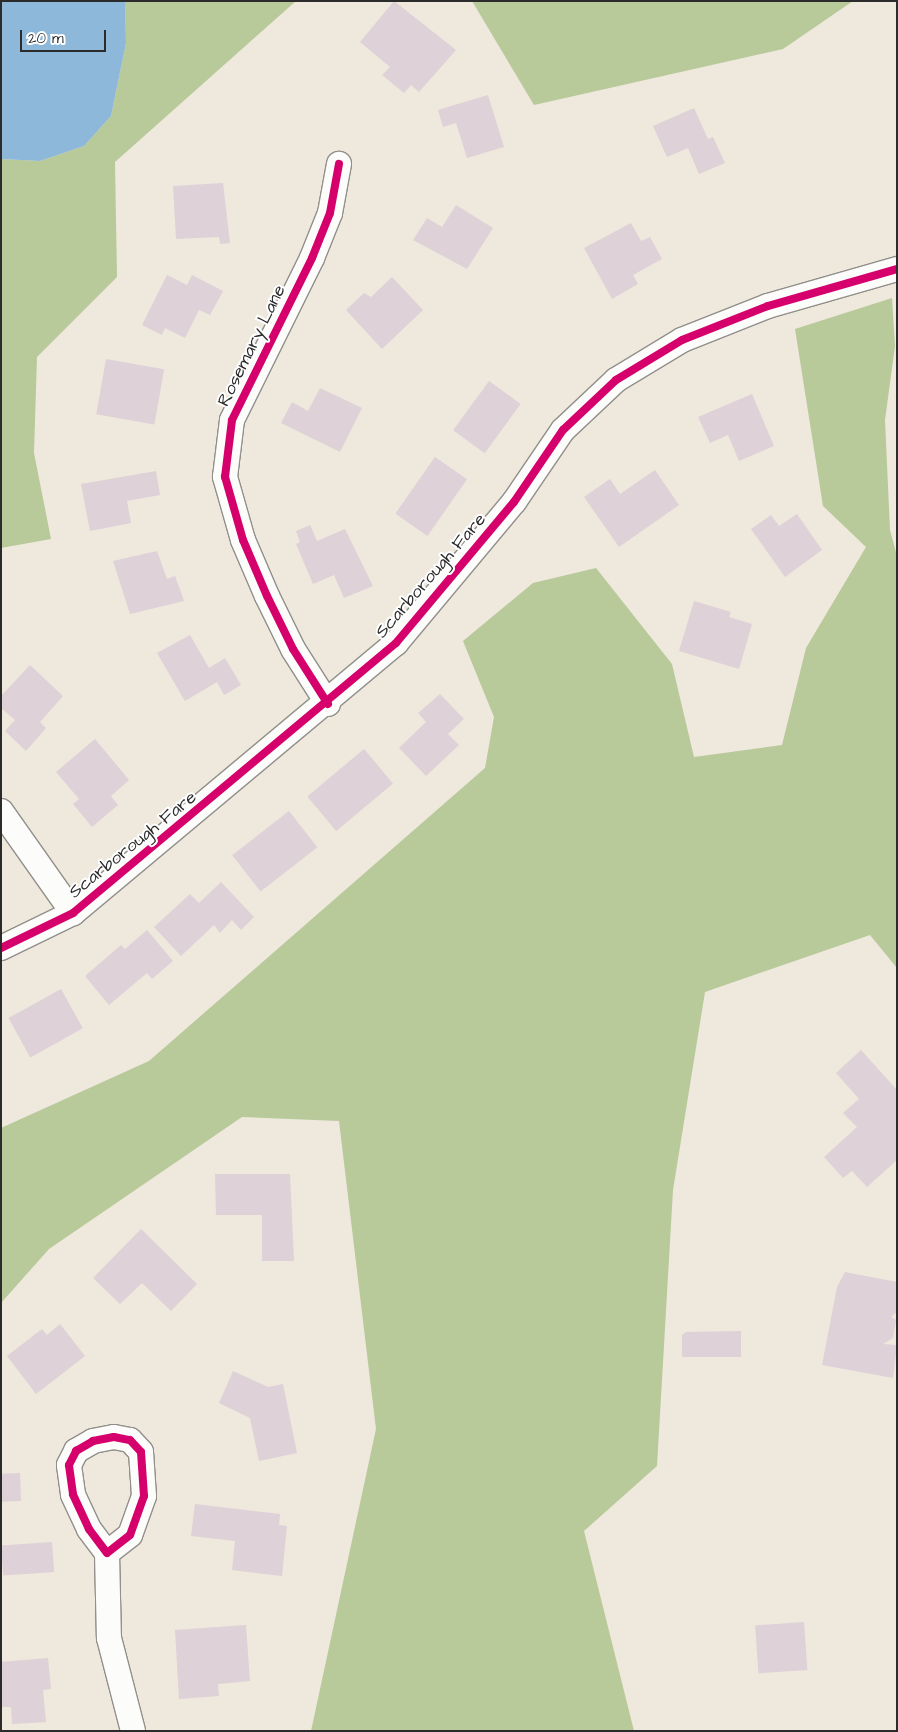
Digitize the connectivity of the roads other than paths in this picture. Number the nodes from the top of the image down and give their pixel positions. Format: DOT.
graph roads {
  1 [pos="339,164"];
  2 [pos="897,269"];
  3 [pos="328,704"];
  4 [pos="1,811"];
  5 [pos="73,914"];
  6 [pos="1,948"];
  7 [pos="107,1553"];
  8 [pos="133,1731"];
  1 -- 3 [label="street, Rosemary Lane"];
  2 -- 3 [label="street, Scarborough Fare"];
  3 -- 5 [label="street, Scarborough Fare"];
  4 -- 5 [label="street"];
  5 -- 6 [label="street, Scarborough Fare"];
  7 -- 7 [label="street"];
  7 -- 8 [label="street"];
}
